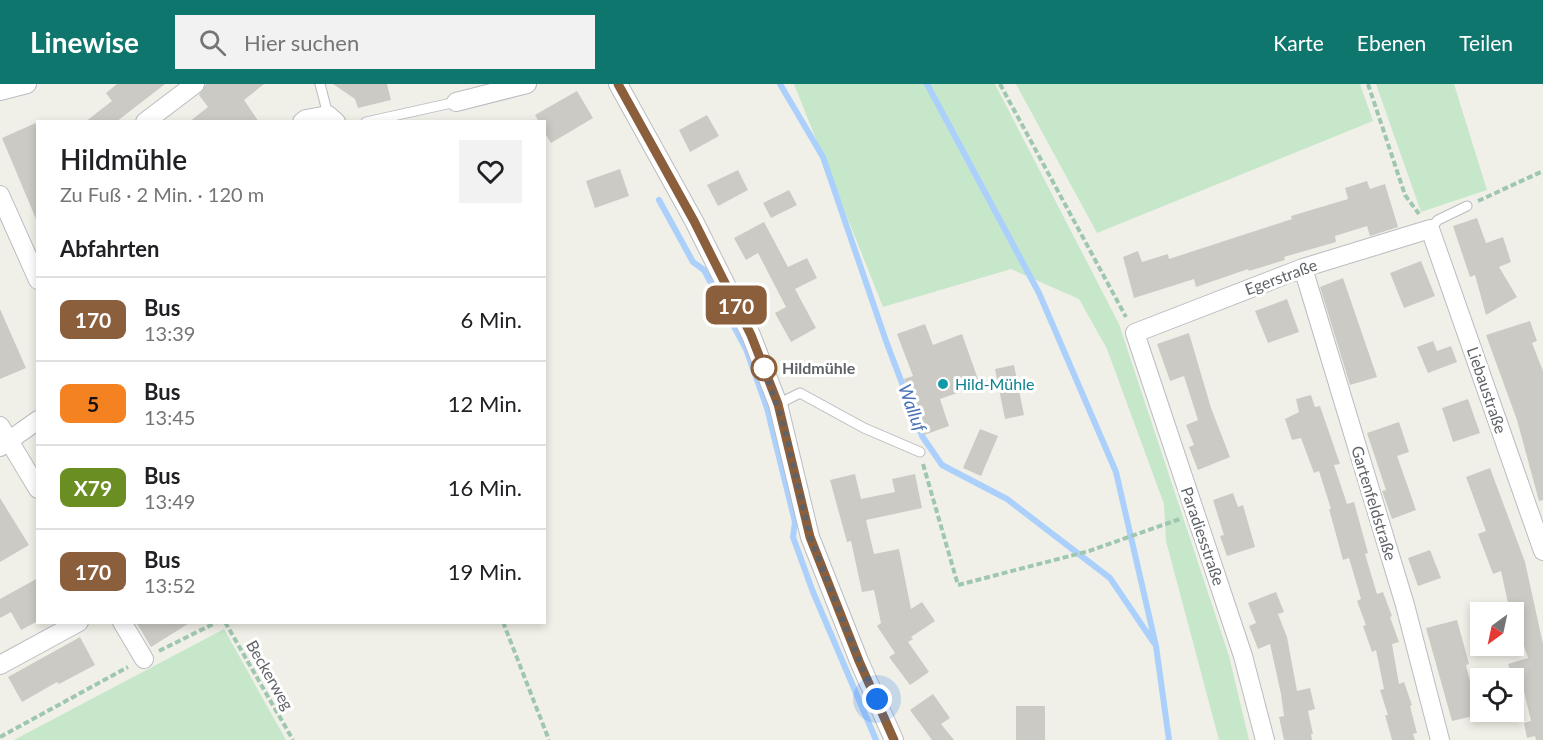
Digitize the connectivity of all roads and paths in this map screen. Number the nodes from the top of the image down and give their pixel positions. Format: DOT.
graph roads {
  1 [pos="27,84"];
  2 [pos="195,84"];
  3 [pos="320,84"];
  4 [pos="527,84"];
  5 [pos="618,84"];
  6 [pos="1000,84"];
  7 [pos="1368,84"];
  8 [pos="0,91"];
  9 [pos="456,102"];
  10 [pos="332,118"];
  11 [pos="148,120"];
  12 [pos="305,120"];
  13 [pos="375,120"];
  14 [pos="1543,171"];
  15 [pos="0,195"];
  16 [pos="1467,206"];
  17 [pos="1430,229"];
  18 [pos="1303,268"];
  19 [pos="35,270"];
  20 [pos="1135,333"];
  21 [pos="778,404"];
  22 [pos="36,421"];
  23 [pos="2,438"];
  24 [pos="920,452"];
  25 [pos="36,486"];
  26 [pos="1195,514"];
  27 [pos="1543,551"];
  28 [pos="75,624"];
  29 [pos="123,624"];
  30 [pos="214,624"];
  31 [pos="226,624"];
  32 [pos="504,624"];
  33 [pos="144,658"];
  34 [pos="0,665"];
  35 [pos="0,737"];
  36 [pos="293,740"];
  37 [pos="549,740"];
  38 [pos="894,740"];
  39 [pos="1265,740"];
  40 [pos="1440,740"];
  1 -- 8 [label="street"];
  2 -- 11 [label="street"];
  3 -- 10 [label="lane"];
  4 -- 9 [label="street"];
  5 -- 21 [label="street"];
  6 -- 20 [label="path"];
  7 -- 17 [label="path"];
  9 -- 13 [label="lane"];
  10 -- 12 [label="street"];
  14 -- 16 [label="path"];
  15 -- 19 [label="street"];
  16 -- 17 [label="lane"];
  17 -- 18 [label="street, Egerstraße"];
  17 -- 27 [label="street, Liebaustraße"];
  18 -- 20 [label="street, Egerstraße"];
  18 -- 40 [label="street, Gartenfeldstraße"];
  20 -- 26 [label="street, Paradiesstraße"];
  21 -- 24 [label="lane"];
  21 -- 38 [label="street"];
  22 -- 23 [label="street"];
  23 -- 25 [label="street"];
  24 -- 26 [label="path"];
  26 -- 39 [label="street, Paradiesstraße"];
  28 -- 34 [label="street"];
  29 -- 33 [label="street"];
  30 -- 33 [label="path"];
  31 -- 36 [label="path, Beckerweg"];
  32 -- 37 [label="path"];
  33 -- 35 [label="path"];
}
